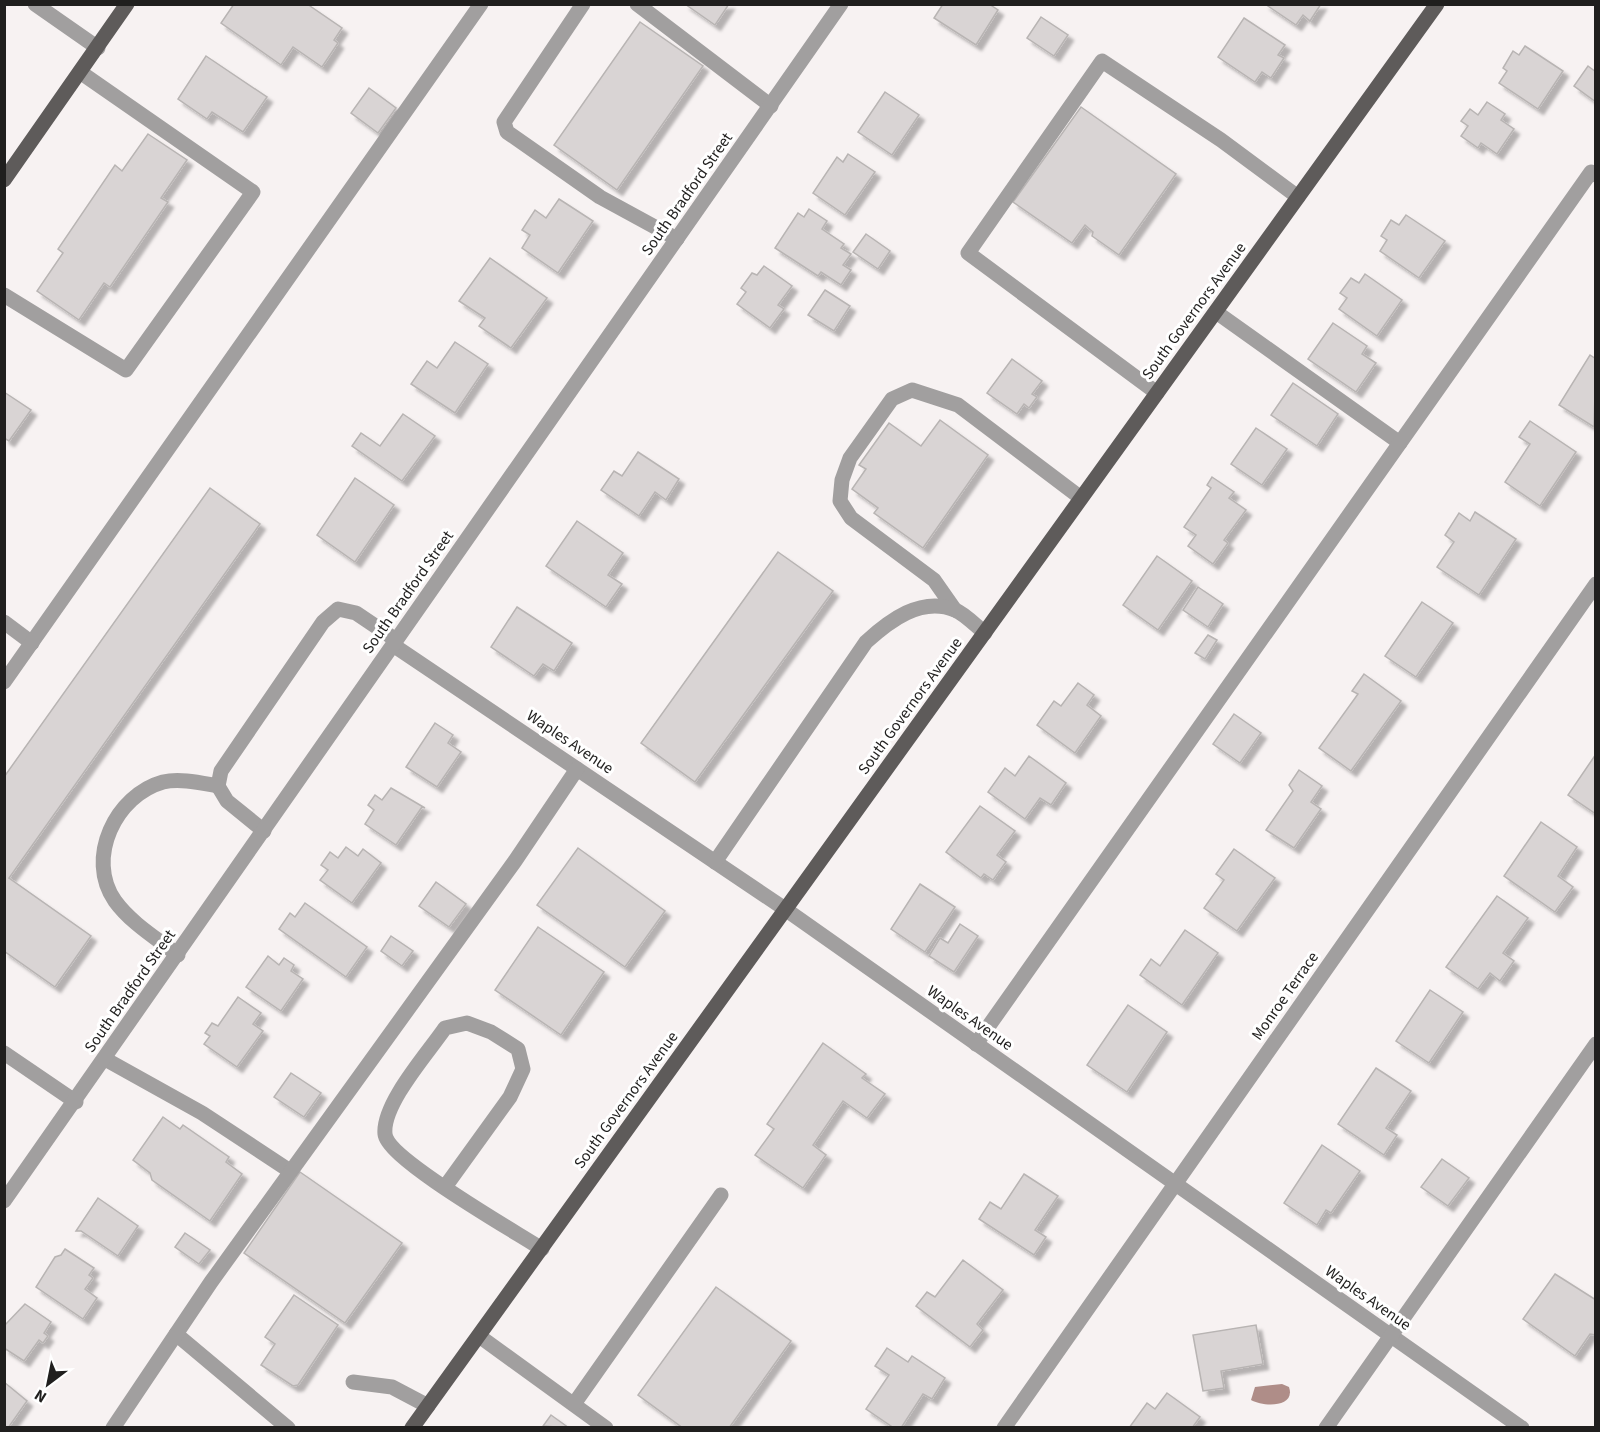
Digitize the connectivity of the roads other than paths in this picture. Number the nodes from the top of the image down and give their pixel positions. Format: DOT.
graph roads {
  1 [pos="34,4"];
  2 [pos="127,4"];
  3 [pos="480,4"];
  4 [pos="583,4"];
  5 [pos="637,4"];
  6 [pos="842,4"];
  7 [pos="1437,4"];
  8 [pos="98,48"];
  9 [pos="80,72"];
  10 [pos="771,106"];
  11 [pos="1596,176"];
  12 [pos="4,180"];
  13 [pos="1298,197"];
  14 [pos="677,239"];
  15 [pos="4,295"];
  16 [pos="1216,312"];
  17 [pos="1157,393"];
  18 [pos="1400,443"];
  19 [pos="1081,498"];
  20 [pos="1596,584"];
  21 [pos="955,610"];
  22 [pos="4,622"];
  23 [pos="985,633"];
  24 [pos="32,643"];
  25 [pos="395,643"];
  26 [pos="4,682"];
  27 [pos="577,769"];
  28 [pos="218,786"];
  29 [pos="264,831"];
  30 [pos="715,862"];
  31 [pos="785,909"];
  32 [pos="178,955"];
  33 [pos="976,1044"];
  34 [pos="1596,1044"];
  35 [pos="4,1053"];
  36 [pos="105,1059"];
  37 [pos="76,1102"];
  38 [pos="290,1171"];
  39 [pos="1175,1185"];
  40 [pos="445,1187"];
  41 [pos="721,1195"];
  42 [pos="4,1201"];
  43 [pos="542,1249"];
  44 [pos="176,1334"];
  45 [pos="479,1336"];
  46 [pos="1391,1336"];
  47 [pos="353,1382"];
  48 [pos="574,1404"];
  49 [pos="428,1406"];
  50 [pos="112,1428"];
  51 [pos="288,1428"];
  52 [pos="412,1428"];
  53 [pos="606,1428"];
  54 [pos="1004,1428"];
  55 [pos="1326,1428"];
  56 [pos="1522,1428"];
  1 -- 8 [label="street"];
  2 -- 8 [label="main road"];
  3 -- 24 [label="street"];
  4 -- 14 [label="street"];
  5 -- 10 [label="street"];
  6 -- 10 [label="street, South Bradford Street"];
  7 -- 13 [label="main road, South Governors Avenue"];
  8 -- 9 [label="main road"];
  9 -- 12 [label="main road"];
  9 -- 15 [label="street"];
  10 -- 14 [label="street, South Bradford Street"];
  11 -- 18 [label="street"];
  13 -- 16 [label="main road, South Governors Avenue"];
  13 -- 17 [label="street"];
  14 -- 25 [label="street, South Bradford Street"];
  16 -- 17 [label="main road, South Governors Avenue"];
  16 -- 18 [label="street"];
  17 -- 19 [label="main road, South Governors Avenue"];
  18 -- 33 [label="street"];
  19 -- 21 [label="street"];
  19 -- 23 [label="main road, South Governors Avenue"];
  20 -- 39 [label="street, Monroe Terrace"];
  21 -- 23 [label="street"];
  21 -- 30 [label="street"];
  22 -- 24 [label="street"];
  23 -- 31 [label="main road, South Governors Avenue"];
  24 -- 26 [label="street"];
  25 -- 27 [label="street, Waples Avenue"];
  25 -- 28 [label="street, Waples Avenue"];
  25 -- 29 [label="street, South Bradford Street"];
  27 -- 30 [label="street, Waples Avenue"];
  27 -- 38 [label="street"];
  28 -- 29 [label="street"];
  28 -- 32 [label="street"];
  29 -- 32 [label="street, South Bradford Street"];
  30 -- 31 [label="street, Waples Avenue"];
  31 -- 33 [label="street, Waples Avenue"];
  31 -- 43 [label="main road, South Governors Avenue"];
  32 -- 36 [label="street, South Bradford Street"];
  33 -- 39 [label="street, Waples Avenue"];
  34 -- 46 [label="street"];
  35 -- 37 [label="street"];
  36 -- 37 [label="street, South Bradford Street"];
  36 -- 38 [label="street"];
  37 -- 42 [label="street, South Bradford Street"];
  38 -- 44 [label="street"];
  39 -- 46 [label="street, Waples Avenue"];
  39 -- 54 [label="street, Monroe Terrace"];
  40 -- 40 [label="street"];
  40 -- 43 [label="street"];
  41 -- 48 [label="street"];
  43 -- 45 [label="main road, South Governors Avenue"];
  44 -- 50 [label="street"];
  44 -- 51 [label="street"];
  45 -- 48 [label="street"];
  45 -- 49 [label="main road, South Governors Avenue"];
  46 -- 55 [label="street"];
  46 -- 56 [label="street, Waples Avenue"];
  47 -- 49 [label="street"];
  48 -- 53 [label="street"];
  49 -- 52 [label="main road, South Governors Avenue"];
}
